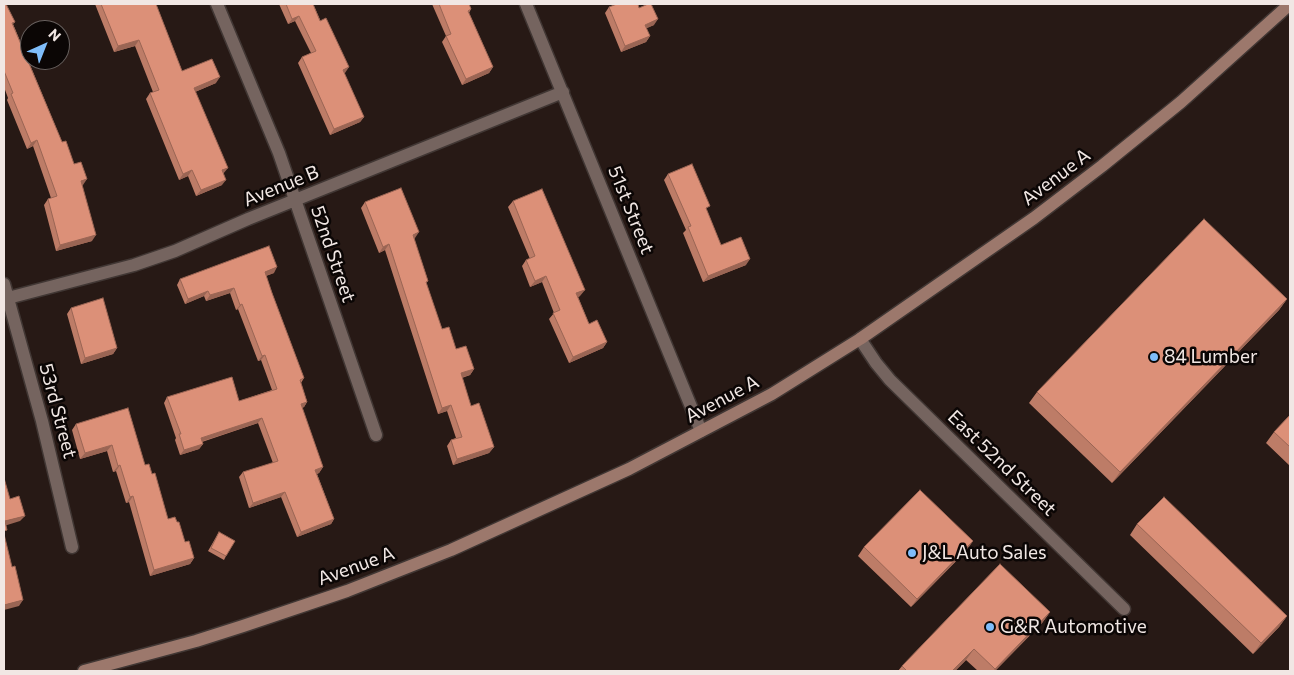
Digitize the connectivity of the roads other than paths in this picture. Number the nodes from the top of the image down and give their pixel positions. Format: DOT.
graph roads {
  1 [pos="217,4"];
  2 [pos="526,4"];
  3 [pos="1290,4"];
  4 [pos="563,92"];
  5 [pos="295,200"];
  6 [pos="4,284"];
  7 [pos="8,298"];
  8 [pos="860,339"];
  9 [pos="701,431"];
  10 [pos="376,434"];
  11 [pos="72,547"];
  12 [pos="1124,609"];
  13 [pos="84,671"];
  1 -- 5 [label="street, 52nd Street"];
  2 -- 4 [label="street, 51st Street"];
  3 -- 8 [label="main road, Avenue A"];
  4 -- 5 [label="street, Avenue B"];
  4 -- 9 [label="street, 51st Street"];
  5 -- 7 [label="street, Avenue B"];
  5 -- 10 [label="street, 52nd Street"];
  6 -- 7 [label="street, 53rd Street"];
  7 -- 11 [label="street, 53rd Street"];
  8 -- 9 [label="main road, Avenue A"];
  8 -- 12 [label="street, East 52nd Street"];
  9 -- 13 [label="main road, Avenue A"];
}
